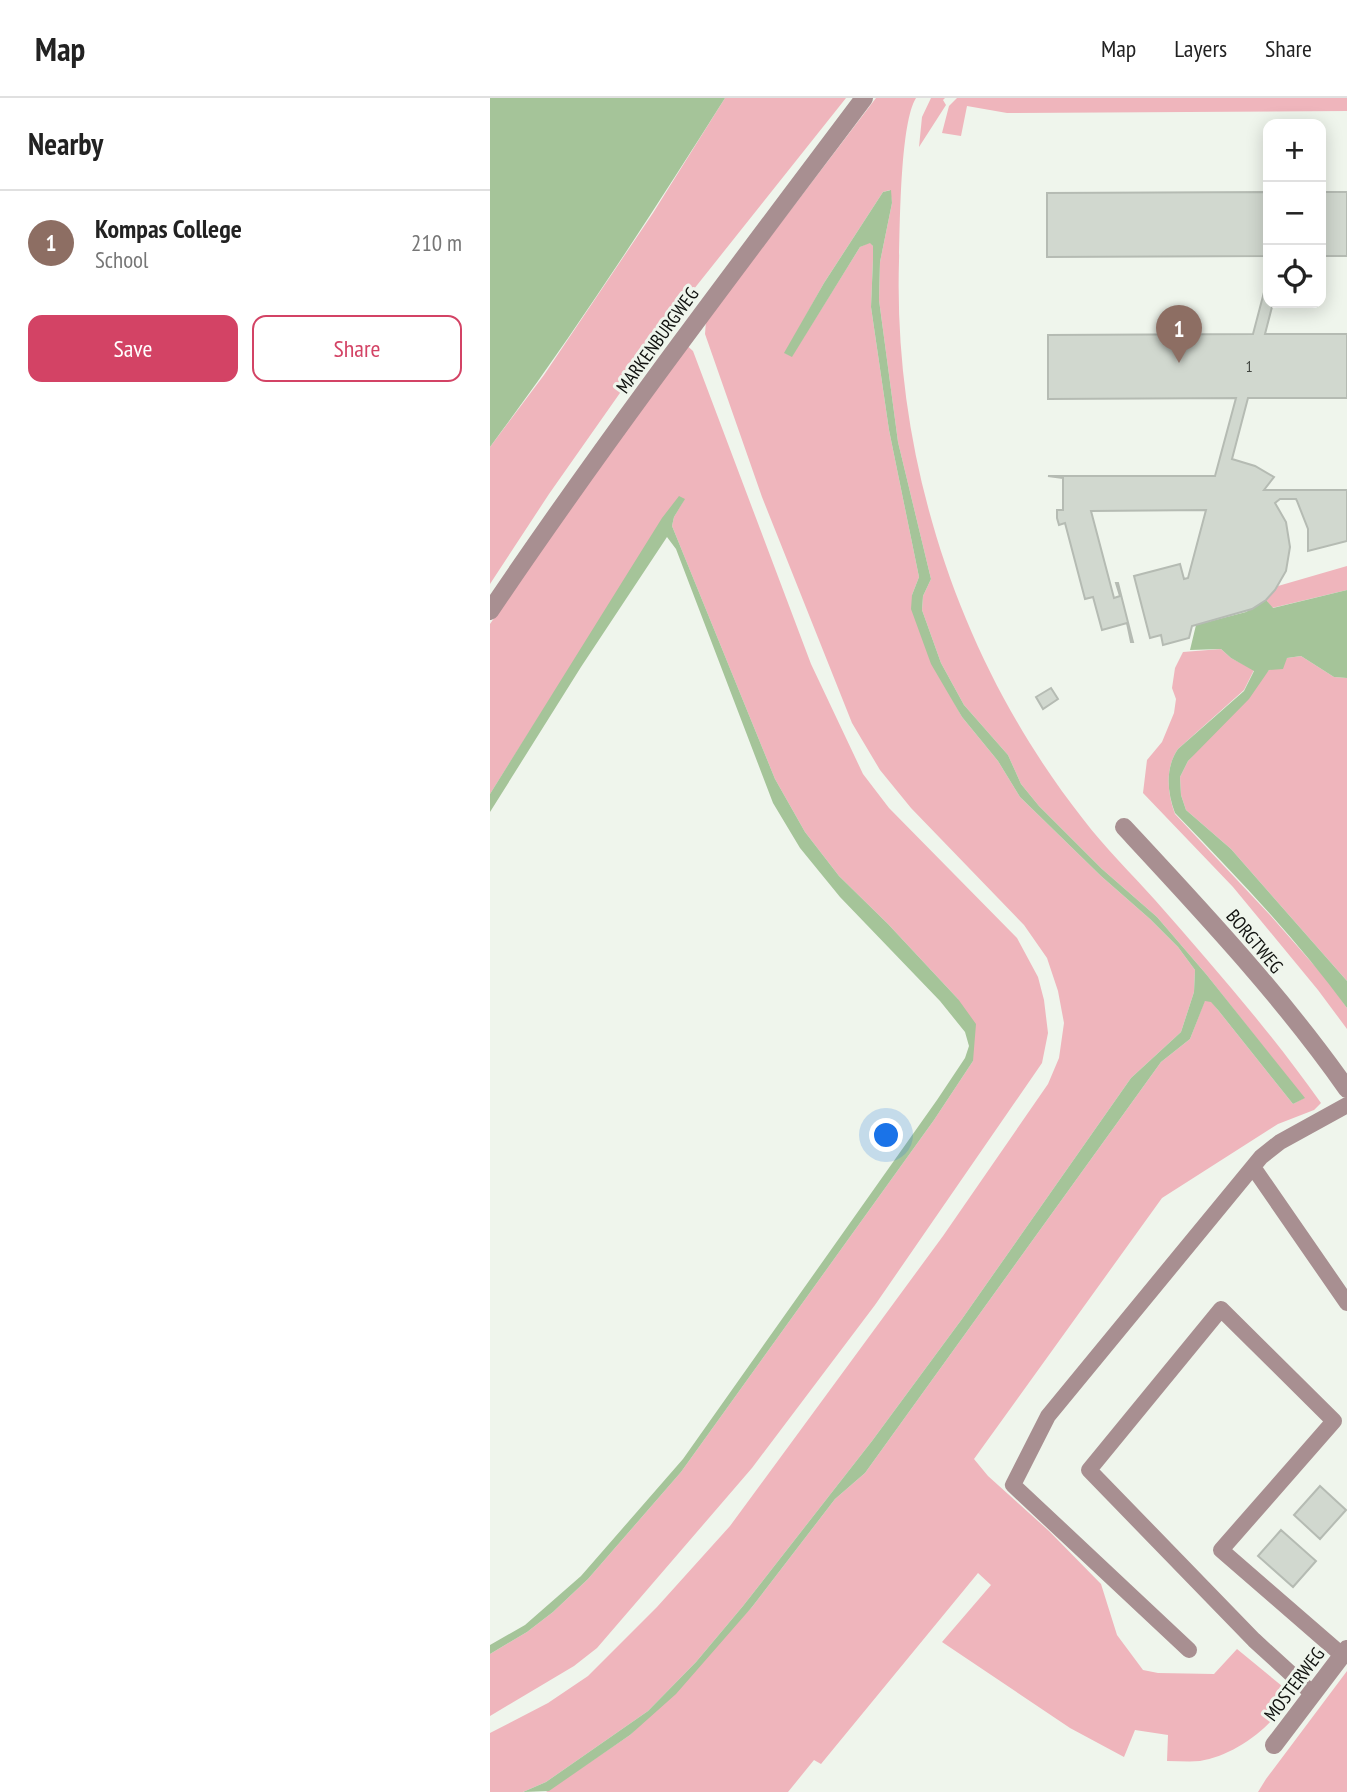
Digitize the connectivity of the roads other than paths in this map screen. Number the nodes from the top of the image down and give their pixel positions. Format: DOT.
graph roads {
  1 [pos="864,98"];
  2 [pos="490,611"];
  3 [pos="1124,827"];
  4 [pos="1347,1089"];
  5 [pos="1347,1105"];
  6 [pos="1253,1167"];
  7 [pos="1347,1303"];
  8 [pos="1189,1650"];
  9 [pos="1345,1652"];
  10 [pos="1313,1694"];
  11 [pos="1273,1745"];
  1 -- 2 [label="street, MARKENBURGWEG"];
  3 -- 4 [label="street, BORGTWEG"];
  5 -- 6 [label="lane"];
  6 -- 7 [label="lane"];
  6 -- 8 [label="lane"];
  9 -- 10 [label="street, MOSTERWEG"];
  9 -- 10 [label="lane"];
  10 -- 11 [label="street, MOSTERWEG"];
}
